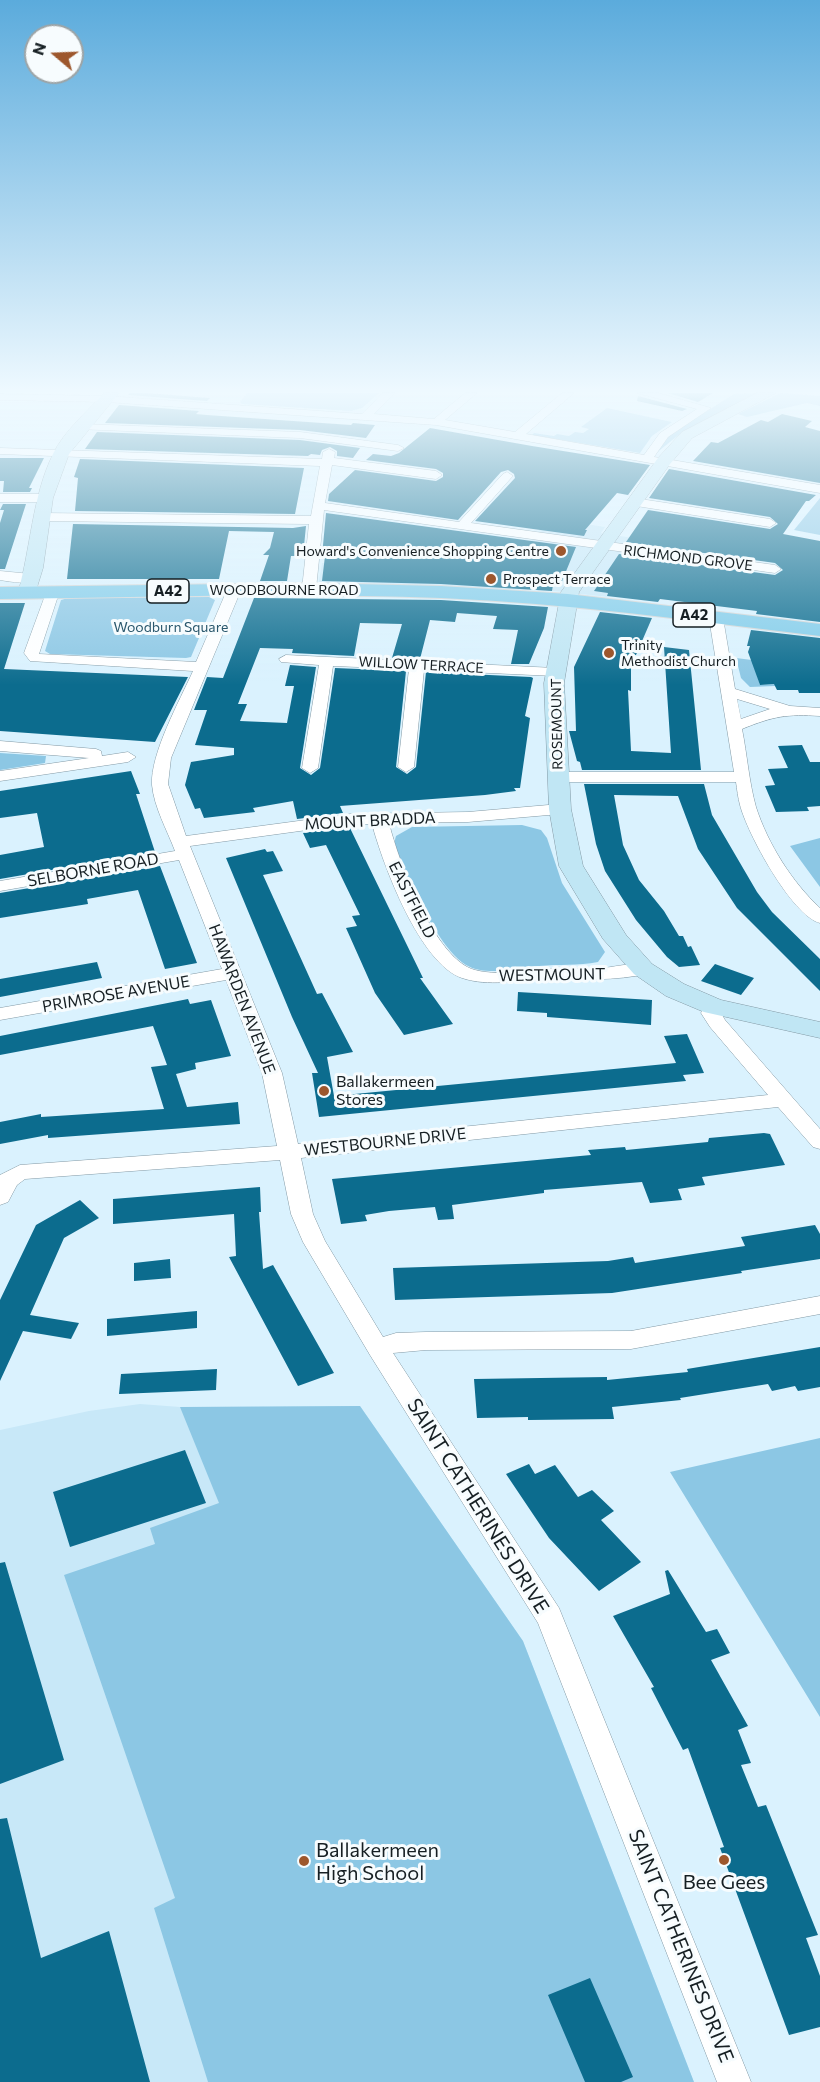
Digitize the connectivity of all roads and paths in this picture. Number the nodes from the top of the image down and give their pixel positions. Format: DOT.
graph roads {
  1 [pos="48,490"];
  2 [pos="322,490"];
  3 [pos="494,490"];
  4 [pos="640,490"];
  5 [pos="0,498"];
  6 [pos="45,498"];
  7 [pos="634,502"];
  8 [pos="319,506"];
  9 [pos="41,517"];
  10 [pos="316,520"];
  11 [pos="770,523"];
  12 [pos="462,526"];
  13 [pos="601,546"];
  14 [pos="775,569"];
  15 [pos="0,575"];
  16 [pos="29,585"];
  17 [pos="309,589"];
  18 [pos="234,590"];
  19 [pos="0,593"];
  20 [pos="52,593"];
  21 [pos="568,600"];
  22 [pos="716,618"];
  23 [pos="820,630"];
  24 [pos="286,659"];
  25 [pos="327,661"];
  26 [pos="417,664"];
  27 [pos="202,667"];
  28 [pos="555,672"];
  29 [pos="727,691"];
  30 [pos="789,710"];
  31 [pos="820,712"];
  32 [pos="734,727"];
  33 [pos="0,746"];
  34 [pos="406,767"];
  35 [pos="310,768"];
  36 [pos="0,777"];
  37 [pos="558,777"];
  38 [pos="742,777"];
  39 [pos="560,810"];
  40 [pos="378,818"];
  41 [pos="184,848"];
  42 [pos="0,886"];
  43 [pos="820,918"];
  44 [pos="643,969"];
  45 [pos="461,972"];
  46 [pos="232,973"];
  47 [pos="714,1006"];
  48 [pos="0,1014"];
  49 [pos="820,1030"];
  50 [pos="782,1100"];
  51 [pos="820,1142"];
  52 [pos="288,1152"];
  53 [pos="0,1197"];
  54 [pos="820,1305"];
  55 [pos="378,1349"];
  56 [pos="734,2082"];
  1 -- 6 [label="main road"];
  2 -- 8 [label="street"];
  3 -- 12 [label="street"];
  4 -- 7 [label="main road, ROSEMOUNT"];
  5 -- 6 [label="street"];
  6 -- 9 [label="main road"];
  7 -- 11 [label="street"];
  7 -- 13 [label="main road, ROSEMOUNT"];
  8 -- 10 [label="street"];
  8 -- 12 [label="street, RICHMOND GROVE"];
  9 -- 10 [label="street"];
  9 -- 16 [label="main road"];
  10 -- 17 [label="street"];
  12 -- 13 [label="street, RICHMOND GROVE"];
  13 -- 14 [label="street, RICHMOND GROVE"];
  13 -- 21 [label="main road, ROSEMOUNT"];
  15 -- 16 [label="street"];
  16 -- 19 [label="main road, WOODBOURNE ROAD / A42"];
  16 -- 20 [label="main road, WOODBOURNE ROAD / A42"];
  17 -- 18 [label="main road, WOODBOURNE ROAD / A42"];
  17 -- 21 [label="main road, WOODBOURNE ROAD / A42"];
  18 -- 20 [label="main road, WOODBOURNE ROAD / A42"];
  18 -- 27 [label="street"];
  20 -- 27 [label="street"];
  21 -- 22 [label="main road, A42"];
  21 -- 28 [label="main road, ROSEMOUNT"];
  22 -- 23 [label="main road, A42"];
  22 -- 29 [label="street"];
  24 -- 25 [label="street, WILLOW TERRACE"];
  25 -- 26 [label="street, WILLOW TERRACE"];
  25 -- 35 [label="street"];
  26 -- 28 [label="street, WILLOW TERRACE"];
  26 -- 34 [label="street"];
  27 -- 41 [label="street, HAWARDEN AVENUE"];
  28 -- 37 [label="main road, ROSEMOUNT"];
  29 -- 30 [label="street"];
  29 -- 32 [label="street"];
  30 -- 31 [label="street"];
  30 -- 32 [label="street"];
  32 -- 38 [label="street"];
  33 -- 36 [label="street"];
  37 -- 38 [label="street"];
  37 -- 39 [label="main road, ROSEMOUNT"];
  38 -- 43 [label="street"];
  39 -- 40 [label="street, MOUNT BRADDA"];
  39 -- 44 [label="main road, ROSEMOUNT"];
  40 -- 41 [label="street, MOUNT BRADDA"];
  40 -- 45 [label="street, EASTFIELD"];
  41 -- 42 [label="street, SELBORNE ROAD"];
  41 -- 46 [label="street, HAWARDEN AVENUE"];
  44 -- 45 [label="street, WESTMOUNT"];
  44 -- 47 [label="main road, ROSEMOUNT"];
  46 -- 48 [label="street, PRIMROSE AVENUE"];
  46 -- 52 [label="street, HAWARDEN AVENUE"];
  47 -- 49 [label="main road, ROSEMOUNT"];
  47 -- 50 [label="street"];
  50 -- 51 [label="street"];
  50 -- 52 [label="street, WESTBOURNE DRIVE"];
  52 -- 53 [label="street, WESTBOURNE DRIVE"];
  52 -- 55 [label="street, HAWARDEN AVENUE"];
  54 -- 55 [label="street"];
  55 -- 56 [label="street, SAINT CATHERINES DRIVE"];
}
